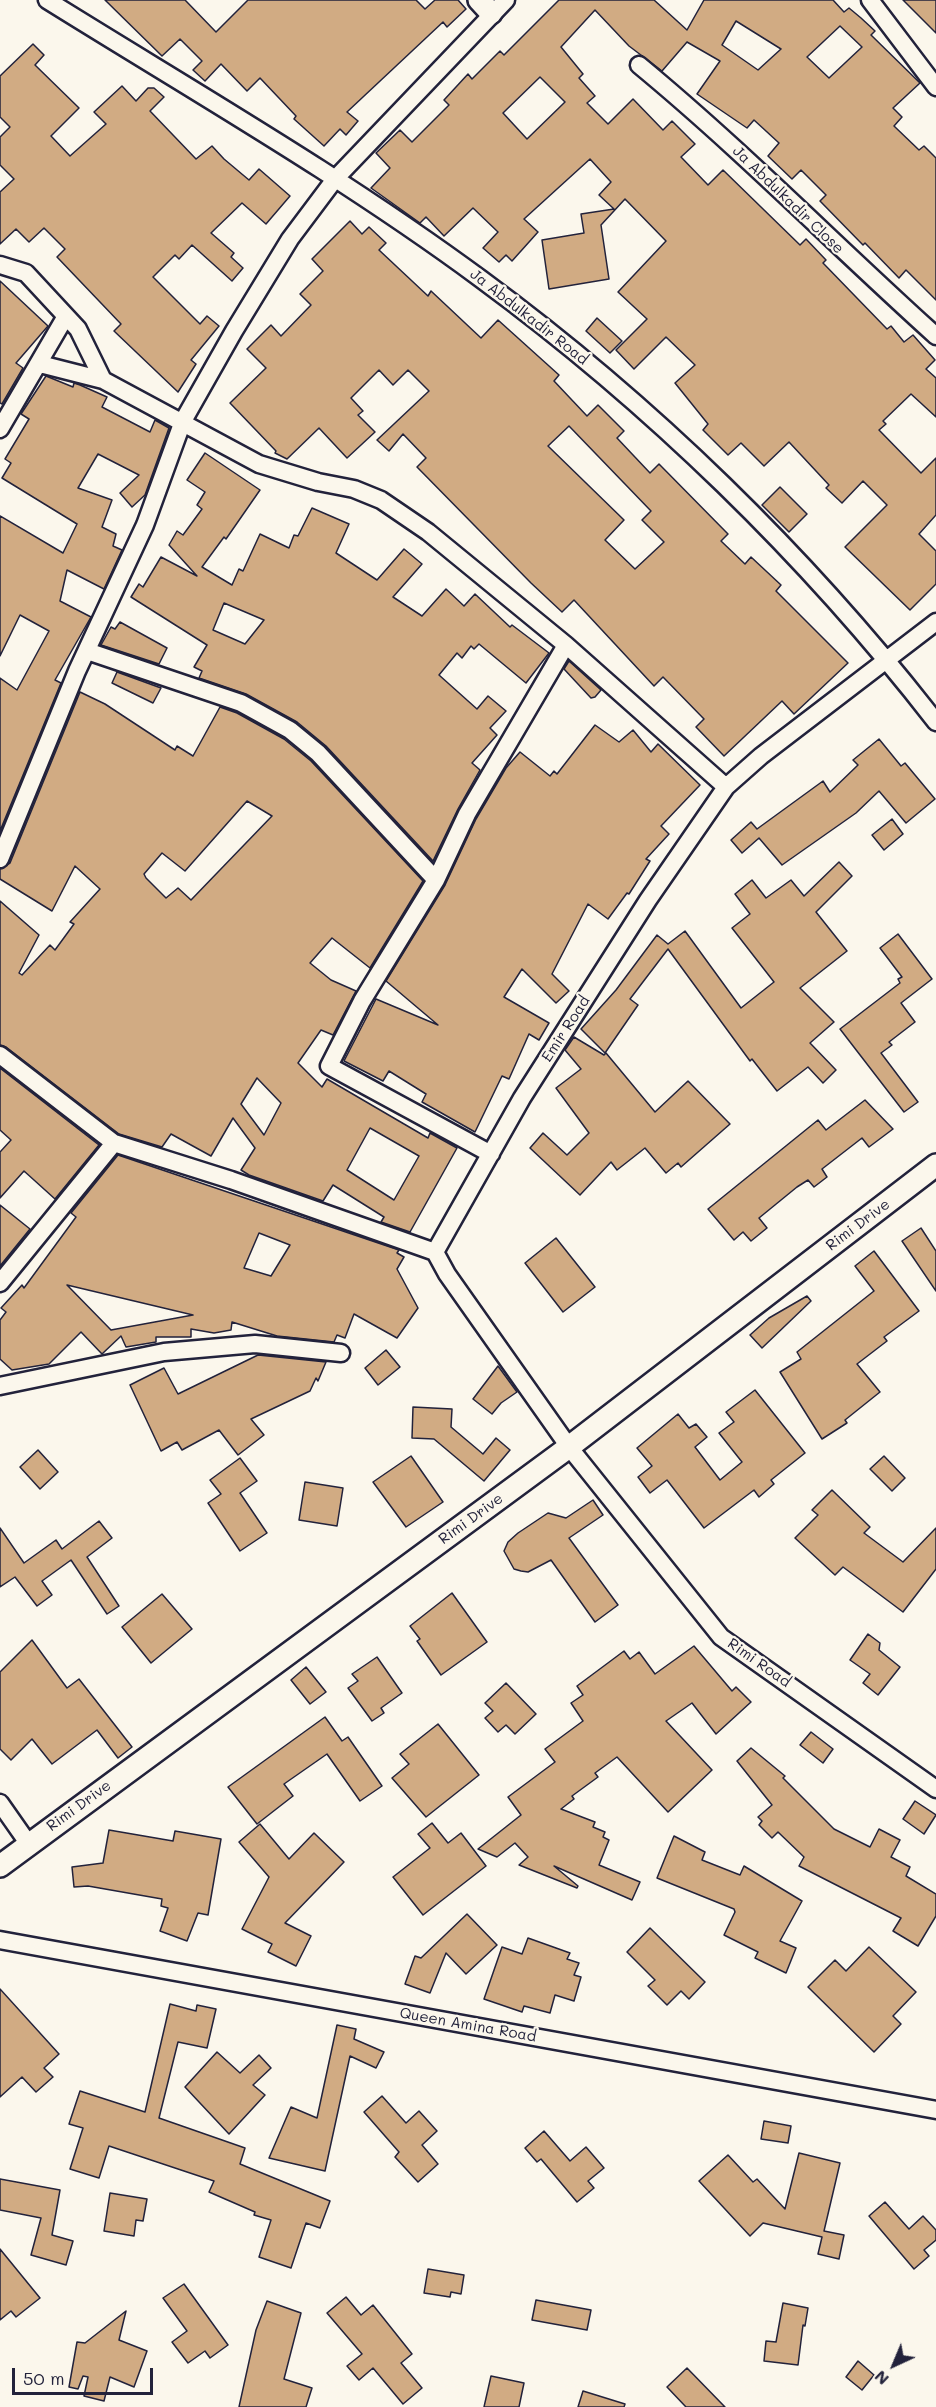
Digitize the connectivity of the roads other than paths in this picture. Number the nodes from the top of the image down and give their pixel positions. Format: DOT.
graph roads {
  1 [pos="47,0"];
  2 [pos="870,0"];
  3 [pos="492,4"];
  4 [pos="639,65"];
  5 [pos="936,87"];
  6 [pos="335,179"];
  7 [pos="0,266"];
  8 [pos="66,316"];
  9 [pos="936,336"];
  10 [pos="40,364"];
  11 [pos="103,380"];
  12 [pos="183,421"];
  13 [pos="0,429"];
  14 [pos="936,622"];
  15 [pos="566,645"];
  16 [pos="87,651"];
  17 [pos="888,660"];
  18 [pos="936,722"];
  19 [pos="726,787"];
  20 [pos="0,859"];
  21 [pos="436,879"];
  22 [pos="0,1055"];
  23 [pos="114,1143"];
  24 [pos="491,1154"];
  25 [pos="936,1165"];
  26 [pos="435,1252"];
  27 [pos="0,1283"];
  28 [pos="341,1353"];
  29 [pos="0,1386"];
  30 [pos="570,1447"];
  31 [pos="936,1789"];
  32 [pos="0,1803"];
  33 [pos="28,1843"];
  34 [pos="0,1866"];
  35 [pos="0,1940"];
  36 [pos="936,2110"];
  1 -- 6 [label="street, Ja Abdulkadir Road"];
  2 -- 5 [label="street"];
  3 -- 6 [label="street"];
  4 -- 9 [label="street, Ja Abdulkadir Close"];
  6 -- 12 [label="street"];
  6 -- 17 [label="street, Ja Abdulkadir Road"];
  7 -- 8 [label="street"];
  8 -- 10 [label="street"];
  8 -- 11 [label="street"];
  10 -- 11 [label="street"];
  10 -- 13 [label="street"];
  11 -- 12 [label="street"];
  12 -- 15 [label="street"];
  12 -- 16 [label="street"];
  14 -- 17 [label="street"];
  15 -- 19 [label="street"];
  15 -- 21 [label="street"];
  16 -- 20 [label="street"];
  16 -- 21 [label="street"];
  17 -- 18 [label="street, Ja Abdulkadir Road"];
  17 -- 19 [label="street, Emir Road"];
  19 -- 24 [label="street, Emir Road"];
  21 -- 24 [label="street"];
  22 -- 23 [label="street"];
  23 -- 26 [label="street"];
  23 -- 27 [label="street"];
  24 -- 26 [label="street, Emir Road"];
  25 -- 30 [label="street, Rimi Drive"];
  26 -- 30 [label="street"];
  28 -- 29 [label="street"];
  30 -- 31 [label="street, Rimi Road"];
  30 -- 33 [label="street, Rimi Drive"];
  32 -- 33 [label="street"];
  33 -- 34 [label="street, Rimi Drive"];
  35 -- 36 [label="street, Queen Amina Road"];
}
